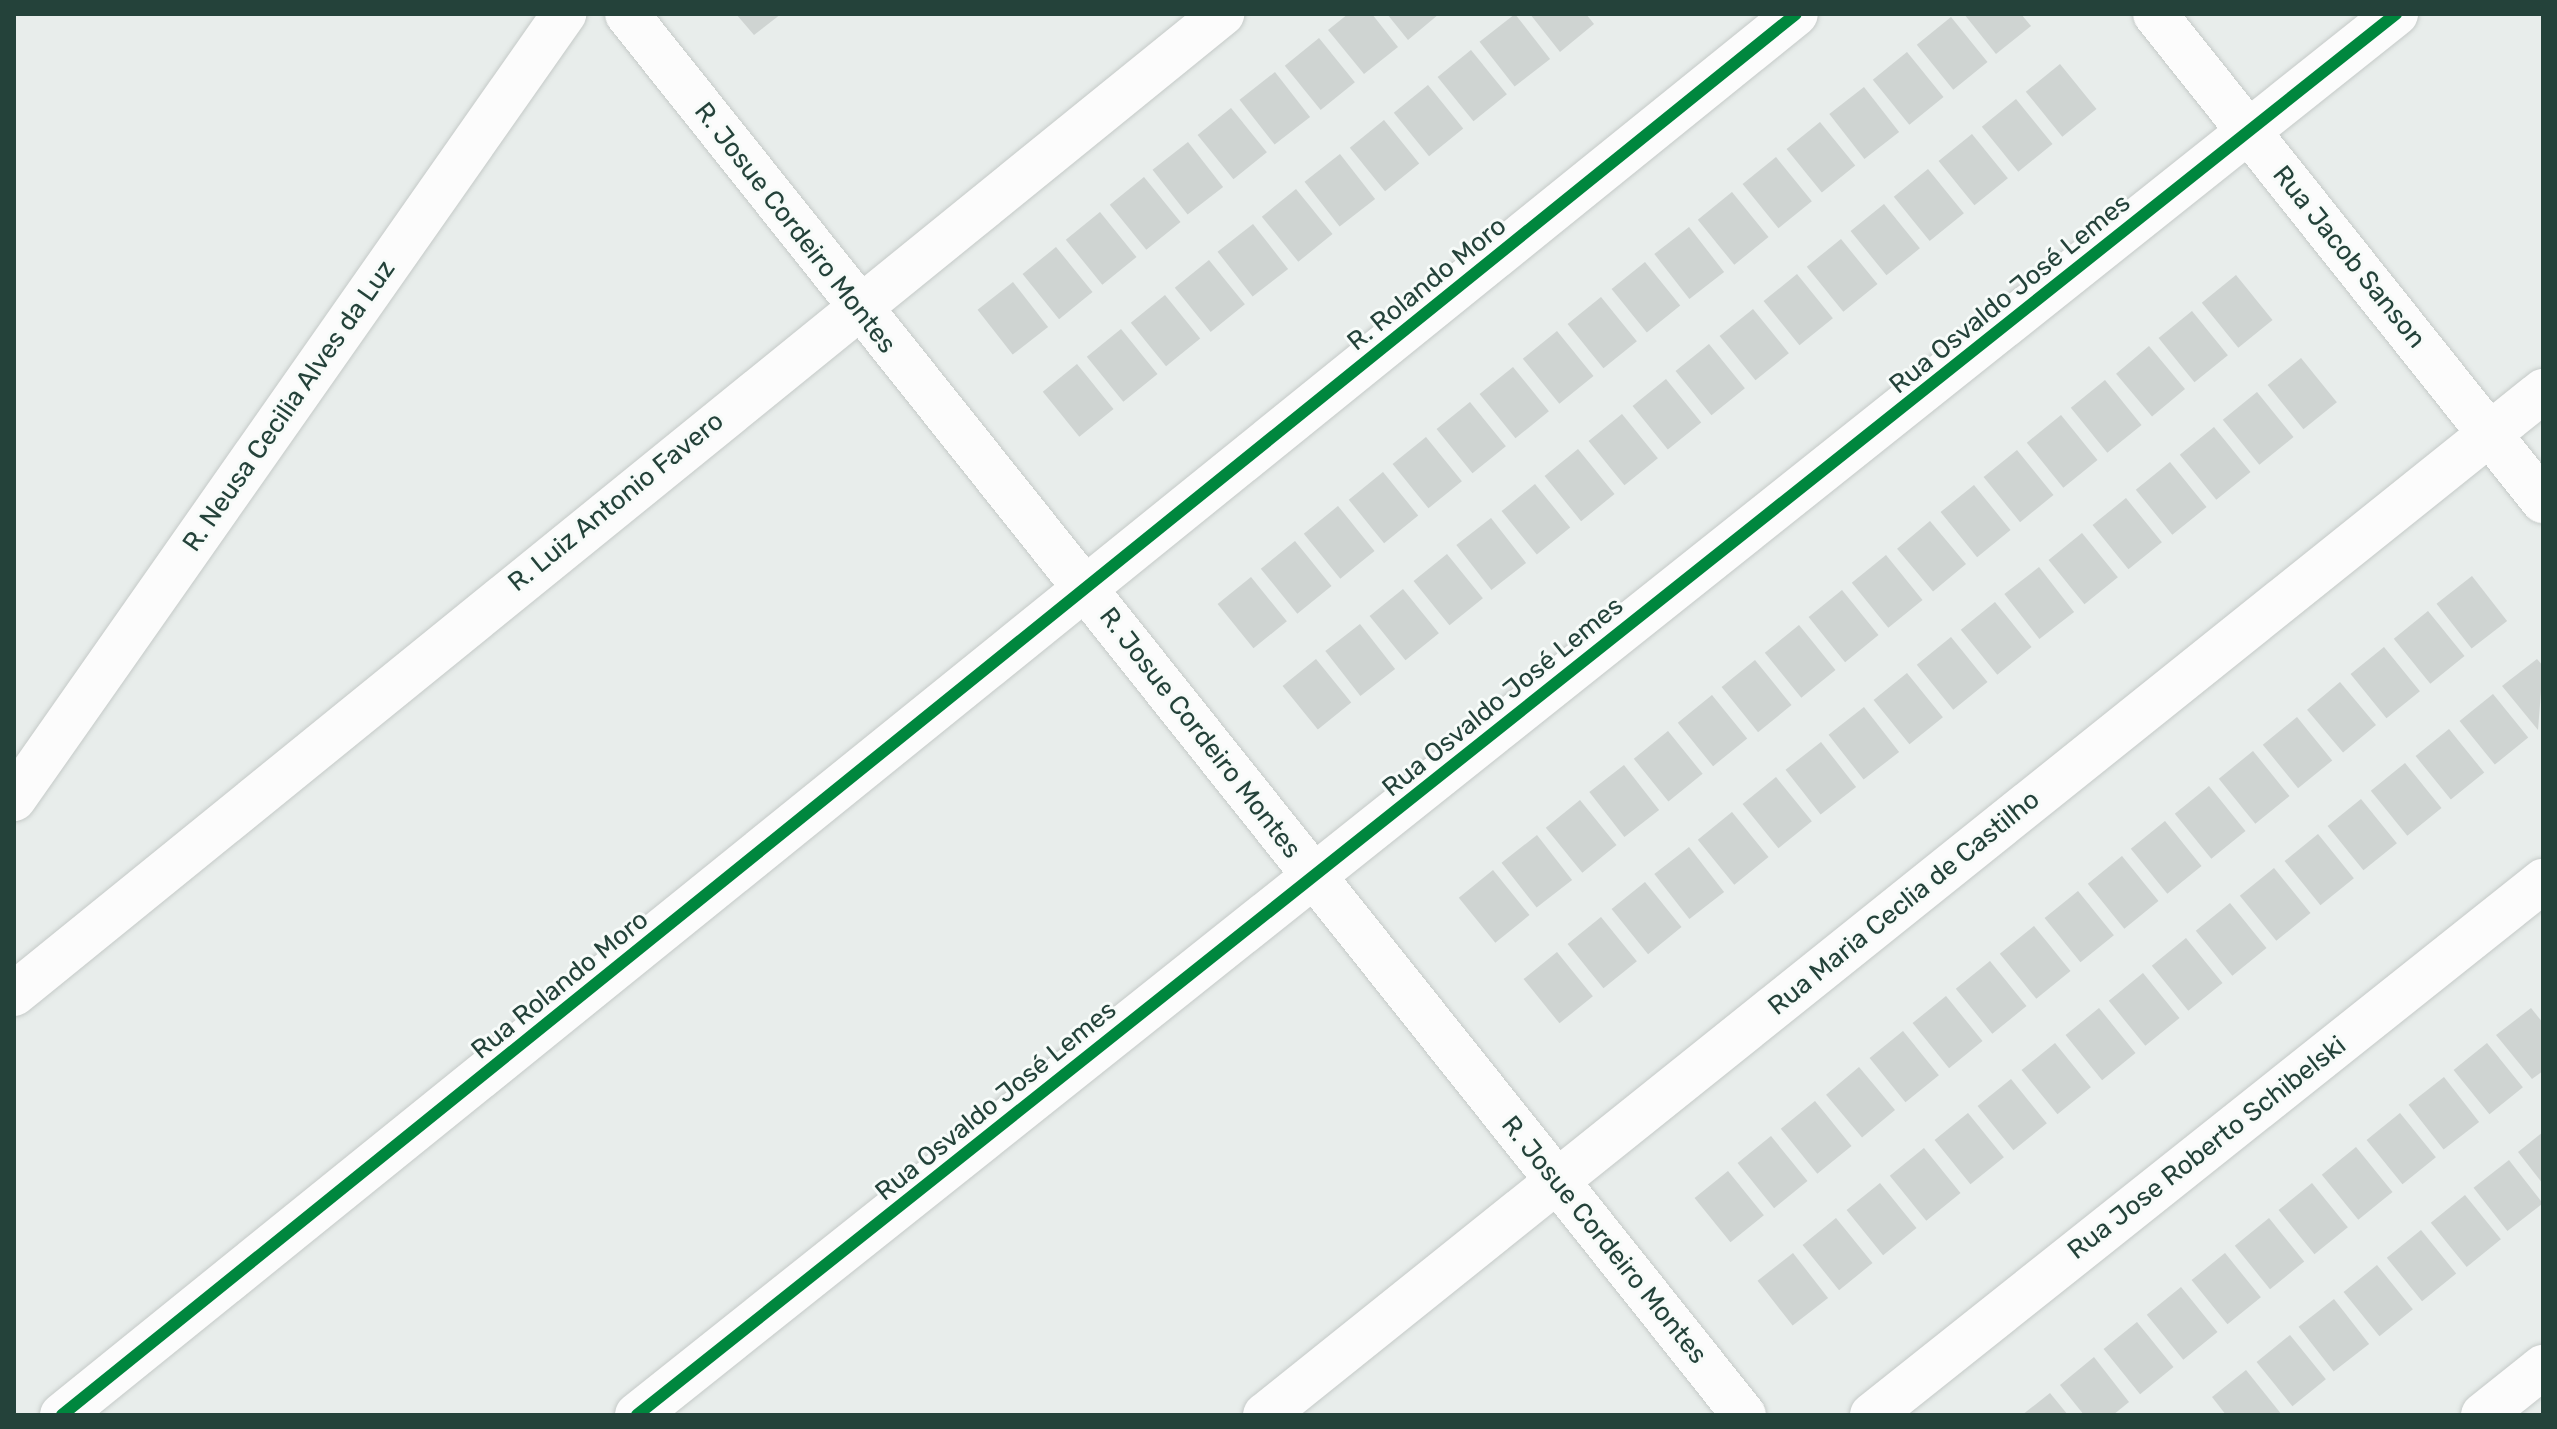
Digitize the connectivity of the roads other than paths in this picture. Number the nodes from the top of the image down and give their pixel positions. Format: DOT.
graph roads {
  1 [pos="564,14"];
  2 [pos="627,14"];
  3 [pos="1222,14"];
  4 [pos="1796,14"];
  5 [pos="2155,14"];
  6 [pos="2396,14"];
  7 [pos="2249,131"];
  8 [pos="855,307"];
  9 [pos="2543,391"];
  10 [pos="2490,434"];
  11 [pos="2543,501"];
  12 [pos="1086,588"];
  13 [pos="14,799"];
  14 [pos="1314,876"];
  15 [pos="2543,881"];
  16 [pos="14,994"];
  17 [pos="1557,1181"];
  18 [pos="2543,1367"];
  19 [pos="62,1415"];
  20 [pos="637,1415"];
  21 [pos="1265,1415"];
  22 [pos="1744,1415"];
  23 [pos="1872,1415"];
  24 [pos="2483,1415"];
  1 -- 13 [label="street, R. Neusa Cecilia Alves da Luz"];
  2 -- 8 [label="street, R. Josue Cordeiro Montes"];
  3 -- 8 [label="street, R. Luiz Antonio Favero"];
  4 -- 12 [label="street, R. Rolando Moro"];
  5 -- 7 [label="street, Rua Jacob Sanson"];
  6 -- 7 [label="street, Rua Osvaldo José Lemes"];
  7 -- 10 [label="street, Rua Jacob Sanson"];
  7 -- 14 [label="street, Rua Osvaldo José Lemes"];
  8 -- 12 [label="street, R. Josue Cordeiro Montes"];
  8 -- 16 [label="street, R. Luiz Antonio Favero"];
  9 -- 10 [label="street, Rua Maria Ceclia de Castilho"];
  10 -- 11 [label="street, Rua Jacob Sanson"];
  10 -- 17 [label="street, Rua Maria Ceclia de Castilho"];
  12 -- 14 [label="street, R. Josue Cordeiro Montes"];
  12 -- 19 [label="street, Rua Rolando Moro"];
  14 -- 17 [label="street, R. Josue Cordeiro Montes"];
  14 -- 20 [label="street, Rua Osvaldo José Lemes"];
  15 -- 23 [label="street, Rua Jose Roberto Schibelski"];
  17 -- 21 [label="street, Rua Maria Ceclia de Castilho"];
  17 -- 22 [label="street, R. Josue Cordeiro Montes"];
  18 -- 24 [label="street"];
}
